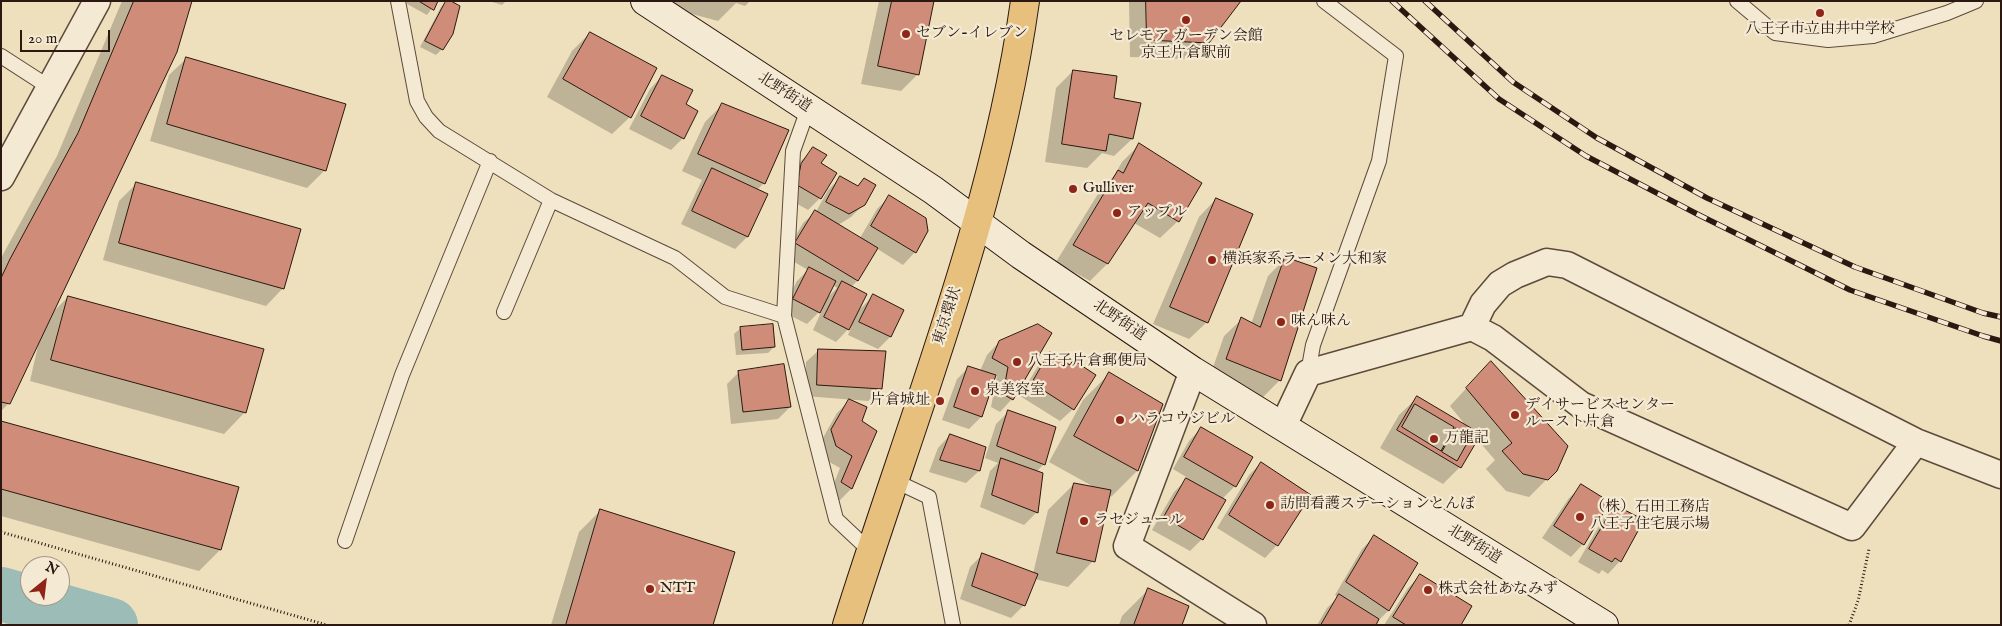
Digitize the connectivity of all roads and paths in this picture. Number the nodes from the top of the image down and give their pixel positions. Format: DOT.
graph roads {
  1 [pos="97,1"];
  2 [pos="398,1"];
  3 [pos="645,1"];
  4 [pos="1025,1"];
  5 [pos="1324,1"];
  6 [pos="1737,1"];
  7 [pos="1976,1"];
  8 [pos="1,56"];
  9 [pos="50,86"];
  10 [pos="808,108"];
  11 [pos="490,161"];
  12 [pos="1,177"];
  13 [pos="551,200"];
  14 [pos="977,222"];
  15 [pos="504,312"];
  16 [pos="784,316"];
  17 [pos="1472,327"];
  18 [pos="1194,371"];
  19 [pos="1308,373"];
  20 [pos="1283,426"];
  21 [pos="1916,442"];
  22 [pos="2001,475"];
  23 [pos="893,480"];
  24 [pos="1852,527"];
  25 [pos="1,532"];
  26 [pos="345,541"];
  27 [pos="870,550"];
  28 [pos="327,625"];
  29 [pos="847,625"];
  30 [pos="953,625"];
  31 [pos="1253,625"];
  32 [pos="1604,625"];
  33 [pos="1850,625"];
  1 -- 9 [label="street"];
  2 -- 11 [label="lane"];
  3 -- 10 [label="main road, 北野街道"];
  4 -- 14 [label="highway, 東京環状"];
  5 -- 19 [label="lane"];
  6 -- 7 [label="lane"];
  8 -- 9 [label="lane"];
  9 -- 12 [label="street"];
  10 -- 14 [label="main road, 北野街道"];
  10 -- 16 [label="lane"];
  11 -- 13 [label="lane"];
  11 -- 26 [label="lane"];
  13 -- 15 [label="lane"];
  13 -- 16 [label="lane"];
  14 -- 18 [label="main road, 北野街道"];
  14 -- 23 [label="highway, 東京環状"];
  16 -- 27 [label="lane"];
  17 -- 19 [label="street"];
  17 -- 21 [label="street"];
  17 -- 24 [label="street"];
  18 -- 20 [label="main road, 北野街道"];
  18 -- 31 [label="street"];
  19 -- 20 [label="street"];
  20 -- 32 [label="main road, 北野街道"];
  21 -- 22 [label="street"];
  21 -- 24 [label="street"];
  23 -- 27 [label="highway, 東京環状"];
  23 -- 30 [label="lane"];
  24 -- 33 [label="path"];
  25 -- 28 [label="path"];
  27 -- 29 [label="highway, 東京環状"];
}
